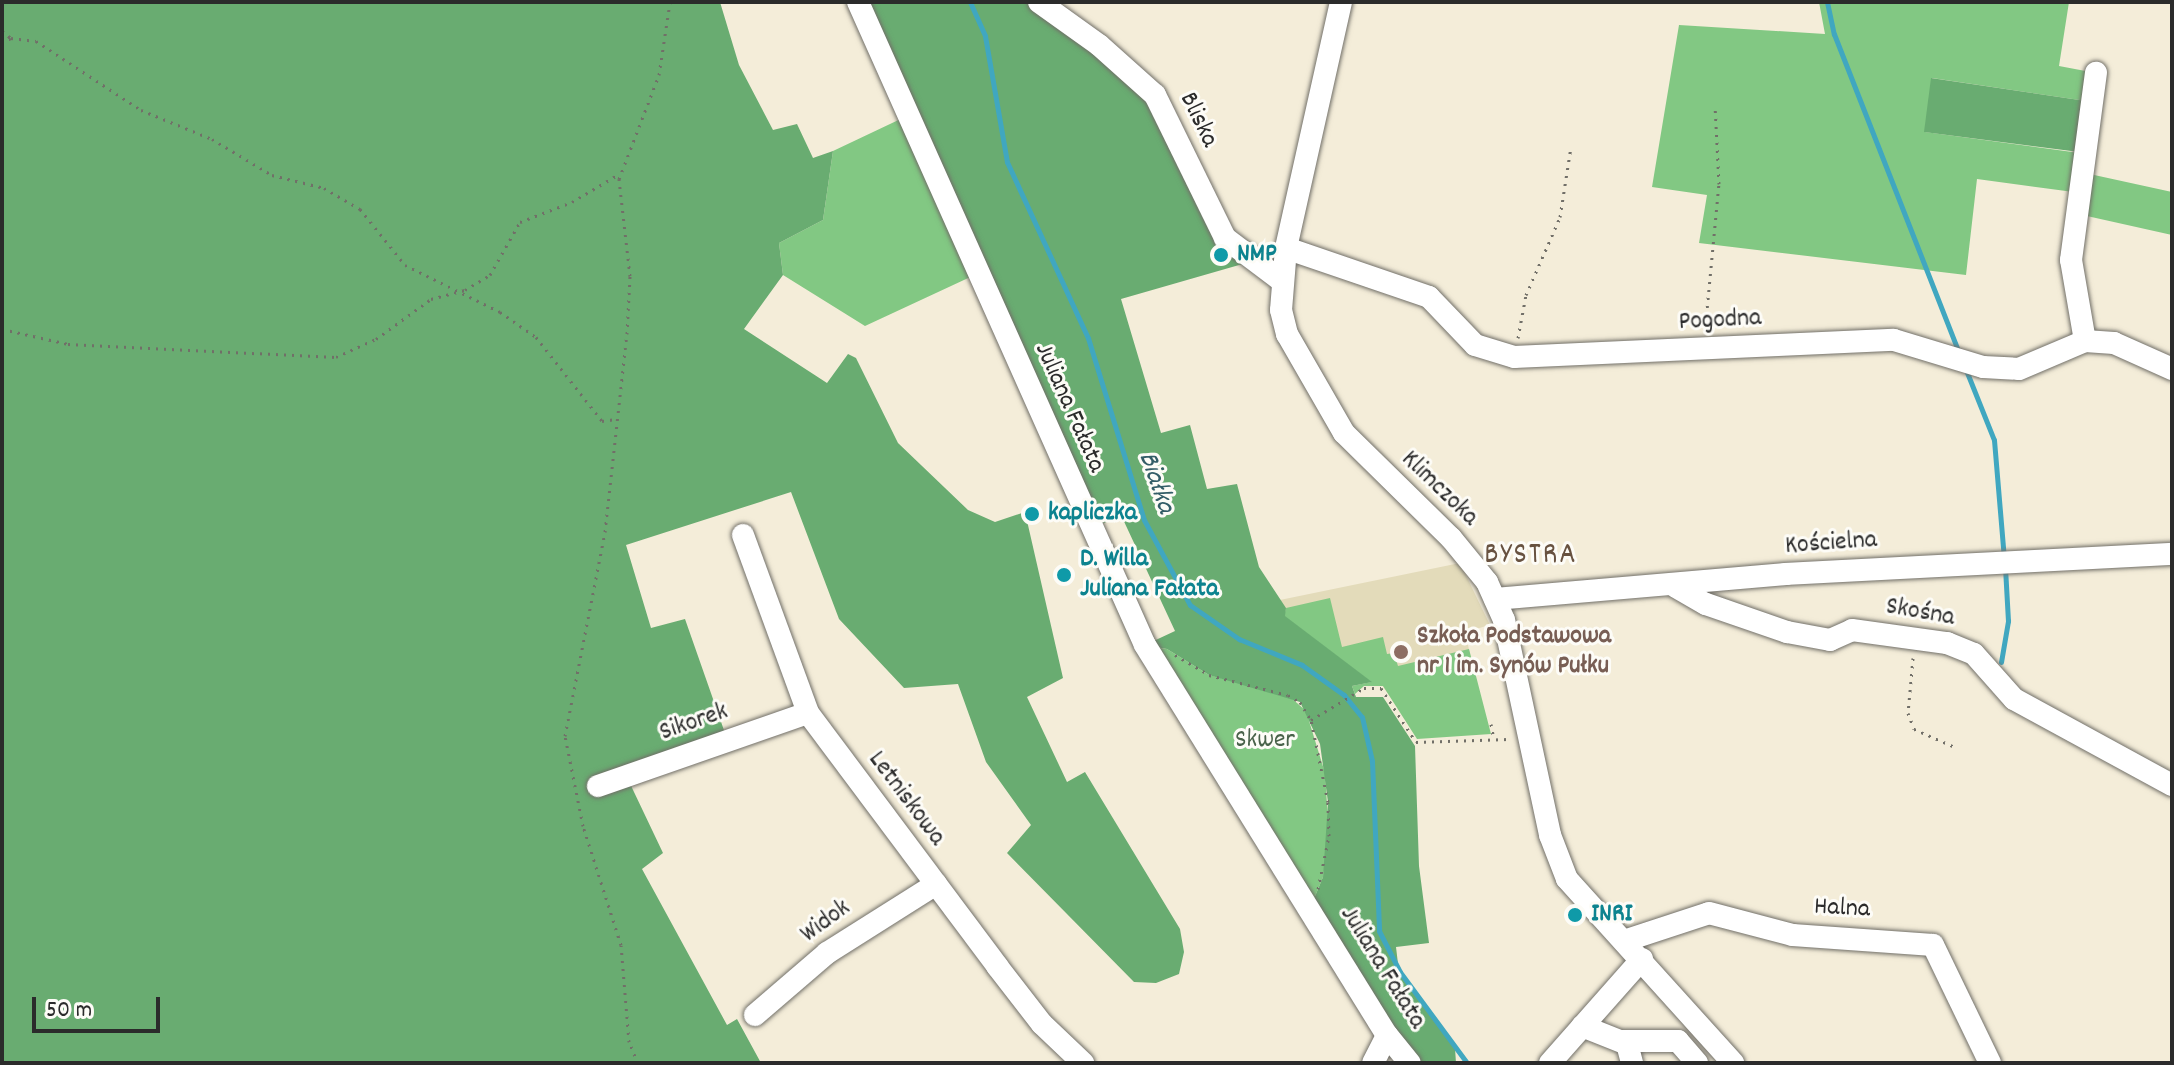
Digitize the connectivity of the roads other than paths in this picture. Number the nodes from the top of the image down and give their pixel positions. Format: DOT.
graph roads {
  1 [pos="858,2"];
  2 [pos="1039,2"];
  3 [pos="1341,2"];
  4 [pos="2096,73"];
  5 [pos="1286,248"];
  6 [pos="1282,281"];
  7 [pos="2085,341"];
  8 [pos="2172,369"];
  9 [pos="743,535"];
  10 [pos="2172,554"];
  11 [pos="1676,587"];
  12 [pos="1495,599"];
  13 [pos="808,713"];
  14 [pos="2172,785"];
  15 [pos="598,786"];
  16 [pos="936,884"];
  17 [pos="1624,941"];
  18 [pos="1642,959"];
  19 [pos="755,1015"];
  20 [pos="1582,1026"];
  21 [pos="1387,1035"];
  22 [pos="1622,1041"];
  23 [pos="1083,1063"];
  24 [pos="1373,1063"];
  25 [pos="1410,1063"];
  26 [pos="1550,1063"];
  27 [pos="1632,1063"];
  28 [pos="1697,1063"];
  29 [pos="1733,1063"];
  30 [pos="1990,1063"];
  1 -- 21 [label="street, Juliana Fałata"];
  2 -- 6 [label="street, Bliska"];
  3 -- 5 [label="street, Klimczoka"];
  4 -- 7 [label="street"];
  5 -- 6 [label="street, Klimczoka"];
  5 -- 7 [label="street, Pogodna"];
  6 -- 12 [label="street, Klimczoka"];
  7 -- 8 [label="street"];
  9 -- 13 [label="street, Letniskowa"];
  10 -- 11 [label="street, Kościelna"];
  11 -- 12 [label="street, Kościelna"];
  11 -- 14 [label="street, Skośna"];
  12 -- 17 [label="street, Klimczoka"];
  13 -- 15 [label="street, Sikorek"];
  13 -- 16 [label="street, Letniskowa"];
  16 -- 19 [label="street, Widok"];
  16 -- 23 [label="street, Letniskowa"];
  17 -- 18 [label="street, Klimczoka"];
  17 -- 30 [label="street, Halna"];
  18 -- 20 [label="street"];
  18 -- 29 [label="street, Klimczoka"];
  20 -- 22 [label="street"];
  20 -- 26 [label="street"];
  21 -- 24 [label="street"];
  21 -- 25 [label="street, Juliana Fałata"];
  22 -- 27 [label="street"];
  22 -- 28 [label="street"];
}
